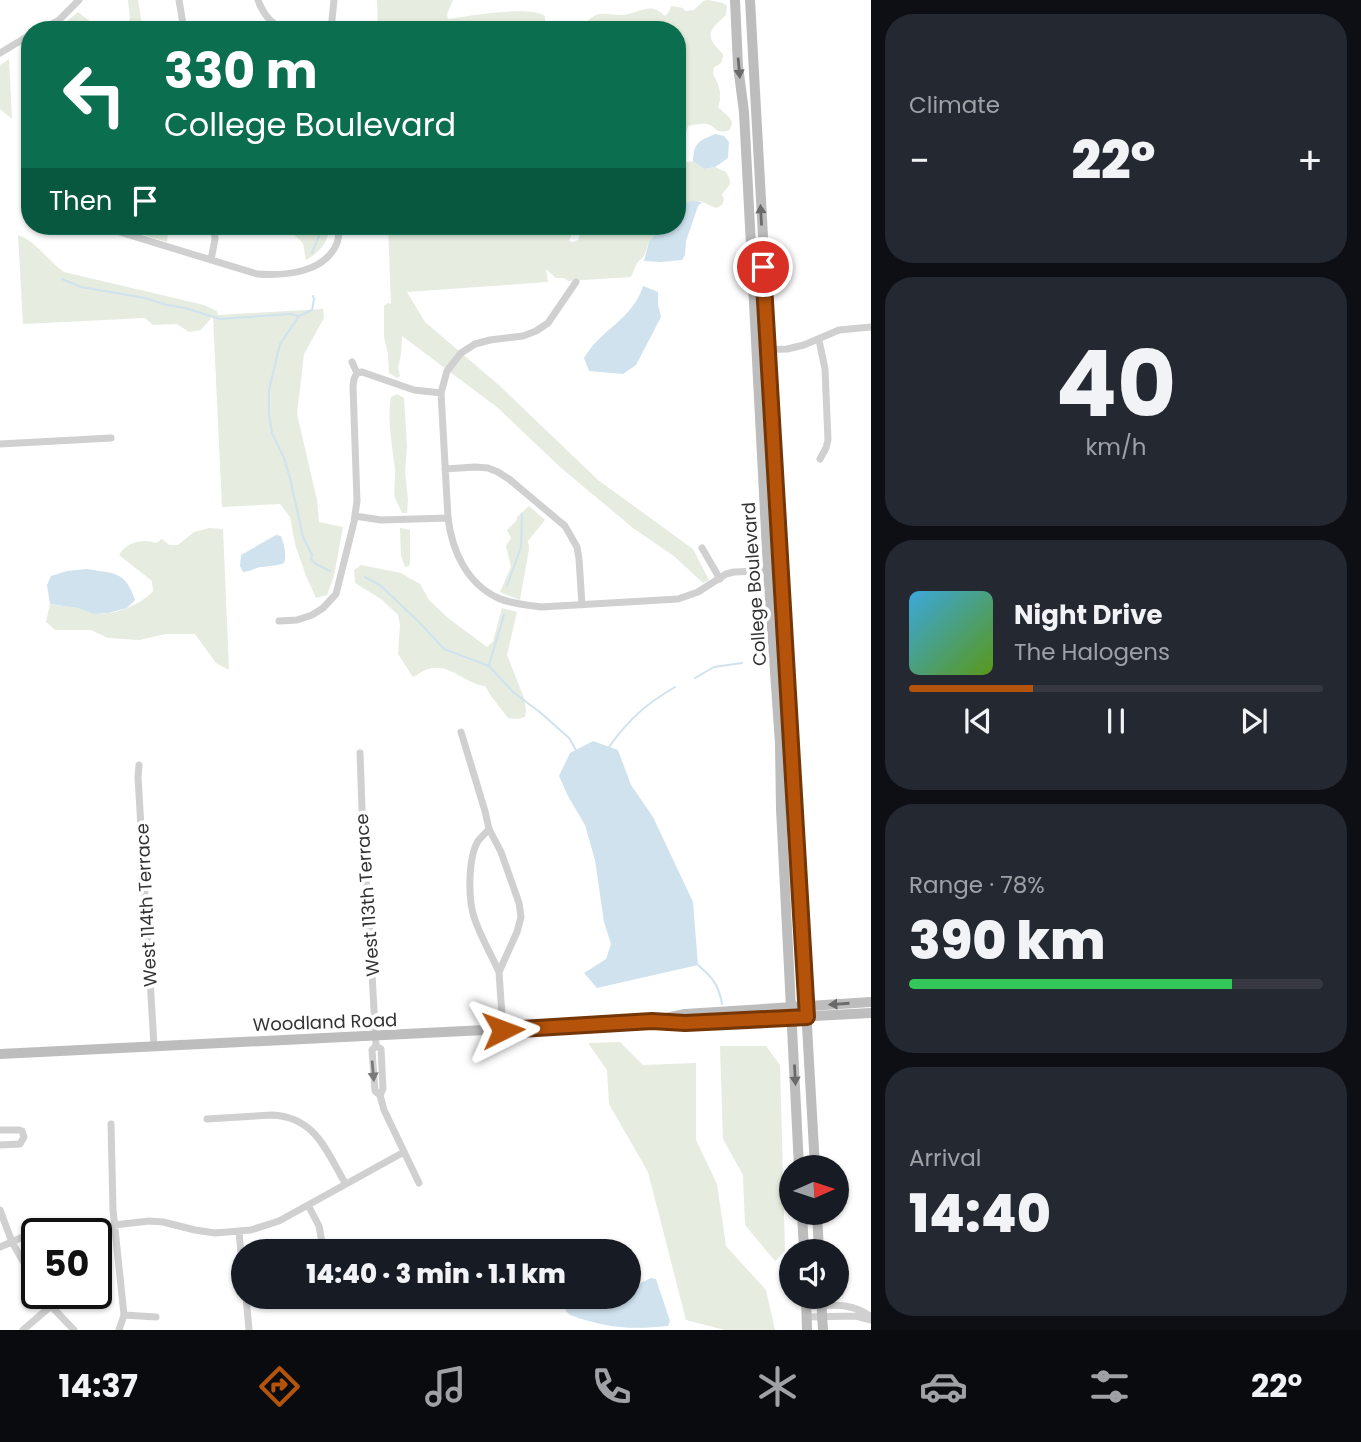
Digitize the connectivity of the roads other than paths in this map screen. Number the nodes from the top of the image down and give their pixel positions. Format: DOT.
graph roads {
  1 [pos="179,0"];
  2 [pos="258,0"];
  3 [pos="334,0"];
  4 [pos="735,0"];
  5 [pos="750,0"];
  6 [pos="77,2"];
  7 [pos="56,21"];
  8 [pos="182,21"];
  9 [pos="270,21"];
  10 [pos="332,21"];
  11 [pos="21,40"];
  12 [pos="0,53"];
  13 [pos="129,235"];
  14 [pos="215,235"];
  15 [pos="338,235"];
  16 [pos="211,260"];
  17 [pos="576,282"];
  18 [pos="554,299"];
  19 [pos="561,304"];
  20 [pos="871,327"];
  21 [pos="819,340"];
  22 [pos="768,349"];
  23 [pos="756,350"];
  24 [pos="352,362"];
  25 [pos="357,373"];
  26 [pos="441,393"];
  27 [pos="111,438"];
  28 [pos="0,444"];
  29 [pos="820,459"];
  30 [pos="446,469"];
  31 [pos="355,516"];
  32 [pos="448,517"];
  33 [pos="702,548"];
  34 [pos="768,570"];
  35 [pos="781,570"];
  36 [pos="720,579"];
  37 [pos="582,605"];
  38 [pos="279,621"];
  39 [pos="461,732"];
  40 [pos="360,753"];
  41 [pos="139,765"];
  42 [pos="489,829"];
  43 [pos="499,972"];
  44 [pos="871,1002"];
  45 [pos="806,1011"];
  46 [pos="792,1012"];
  47 [pos="871,1013"];
  48 [pos="503,1030"];
  49 [pos="376,1041"];
  50 [pos="154,1046"];
  51 [pos="0,1054"];
  52 [pos="207,1119"];
  53 [pos="111,1124"];
  54 [pos="0,1130"];
  55 [pos="0,1145"];
  56 [pos="404,1152"];
  57 [pos="799,1155"];
  58 [pos="813,1155"];
  59 [pos="345,1183"];
  60 [pos="419,1183"];
  61 [pos="308,1205"];
  62 [pos="0,1210"];
  63 [pos="114,1225"];
  64 [pos="239,1232"];
  65 [pos="21,1238"];
  66 [pos="240,1239"];
  67 [pos="321,1239"];
  68 [pos="12,1242"];
  69 [pos="0,1247"];
  70 [pos="21,1258"];
  71 [pos="48,1309"];
  72 [pos="54,1309"];
  73 [pos="247,1309"];
  74 [pos="806,1309"];
  75 [pos="822,1309"];
  76 [pos="830,1309"];
  77 [pos="124,1315"];
  78 [pos="156,1317"];
  79 [pos="871,1319"];
  80 [pos="23,1330"];
  81 [pos="74,1330"];
  82 [pos="120,1330"];
  83 [pos="249,1330"];
  84 [pos="807,1330"];
  85 [pos="823,1330"];
  1 -- 8 [label="street"];
  2 -- 9 [label="street"];
  3 -- 10 [label="street"];
  4 -- 23 [label="main road, College Boulevard, one-way"];
  22 -- 5 [label="main road, College Boulevard, one-way"];
  6 -- 7 [label="street"];
  11 -- 12 [label="street"];
  13 -- 16 [label="street"];
  14 -- 16 [label="street"];
  15 -- 16 [label="street"];
  17 -- 19 [label="street"];
  18 -- 19 [label="street"];
  19 -- 26 [label="street"];
  20 -- 21 [label="street"];
  21 -- 22 [label="street"];
  21 -- 29 [label="street"];
  22 -- 23 [label="street"];
  22 -- 35 [label="main road, College Boulevard"];
  23 -- 34 [label="main road, College Boulevard"];
  24 -- 25 [label="street"];
  25 -- 26 [label="street"];
  25 -- 31 [label="street"];
  26 -- 30 [label="street"];
  27 -- 28 [label="street"];
  30 -- 32 [label="street"];
  30 -- 37 [label="street"];
  31 -- 32 [label="street"];
  31 -- 38 [label="street"];
  32 -- 37 [label="street"];
  33 -- 36 [label="street"];
  34 -- 35 [label="street"];
  34 -- 36 [label="street"];
  34 -- 46 [label="main road, College Boulevard"];
  35 -- 45 [label="main road, College Boulevard"];
  36 -- 37 [label="street"];
  39 -- 42 [label="street"];
  40 -- 49 [label="street, West 113th Terrace"];
  41 -- 50 [label="street, West 114th Terrace"];
  42 -- 43 [label="street"];
  42 -- 43 [label="street"];
  43 -- 48 [label="street"];
  44 -- 45 [label="main road, Woodland Road, one-way"];
  45 -- 46 [label="main road, Woodland Road"];
  45 -- 47 [label="main road, Woodland Road"];
  45 -- 58 [label="main road, College Boulevard"];
  46 -- 48 [label="main road, Woodland Road"];
  46 -- 57 [label="main road, College Boulevard, one-way"];
  48 -- 49 [label="main road, Woodland Road"];
  49 -- 50 [label="main road, Woodland Road"];
  49 -- 56 [label="street, West 113th Terrace"];
  50 -- 51 [label="main road, Woodland Road"];
  52 -- 59 [label="street"];
  53 -- 63 [label="street"];
  54 -- 55 [label="street"];
  56 -- 59 [label="street"];
  56 -- 60 [label="street, West 113th Terrace"];
  59 -- 61 [label="street"];
  61 -- 64 [label="street"];
  61 -- 67 [label="street"];
  62 -- 68 [label="street"];
  63 -- 64 [label="street"];
  63 -- 77 [label="street"];
  64 -- 66 [label="street"];
  65 -- 68 [label="street"];
  68 -- 69 [label="street"];
  68 -- 70 [label="street"];
  71 -- 80 [label="street"];
  72 -- 81 [label="street"];
  73 -- 83 [label="street"];
  74 -- 84 [label="main road"];
  75 -- 85 [label="main road"];
  76 -- 79 [label="street"];
  77 -- 78 [label="street"];
  77 -- 82 [label="street"];
}
